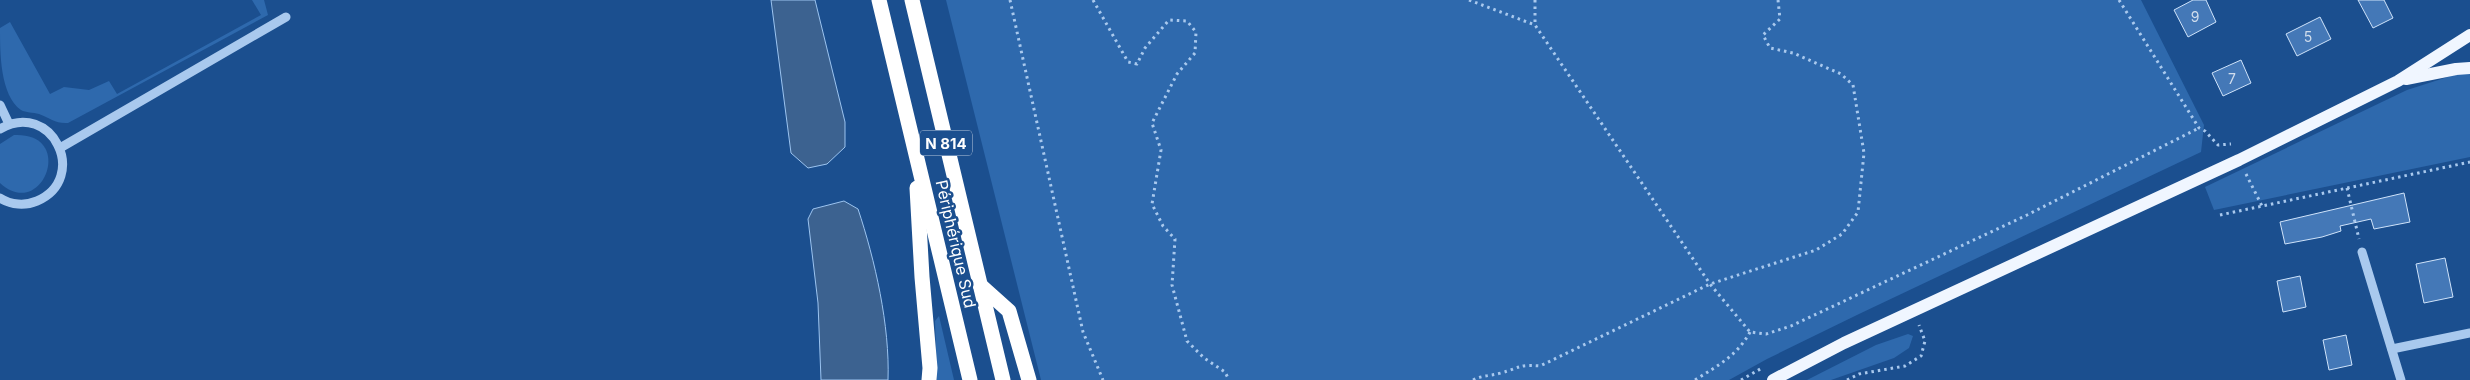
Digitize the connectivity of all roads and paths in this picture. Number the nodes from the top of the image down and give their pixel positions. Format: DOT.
graph roads {
  1 [pos="879,0"];
  2 [pos="912,0"];
  3 [pos="1010,0"];
  4 [pos="1093,0"];
  5 [pos="1469,0"];
  6 [pos="1535,0"];
  7 [pos="1778,0"];
  8 [pos="2119,0"];
  9 [pos="286,17"];
  10 [pos="1535,25"];
  11 [pos="2470,35"];
  12 [pos="2470,68"];
  13 [pos="2398,81"];
  14 [pos="0,106"];
  15 [pos="9,124"];
  16 [pos="2199,128"];
  17 [pos="0,129"];
  18 [pos="2231,144"];
  19 [pos="60,148"];
  20 [pos="915,149"];
  21 [pos="2470,162"];
  22 [pos="2243,167"];
  23 [pos="2347,188"];
  24 [pos="0,198"];
  25 [pos="2262,206"];
  26 [pos="2220,215"];
  27 [pos="2362,252"];
  28 [pos="1710,284"];
  29 [pos="980,286"];
  30 [pos="1914,311"];
  31 [pos="1750,332"];
  32 [pos="2470,333"];
  33 [pos="1844,343"];
  34 [pos="2392,349"];
  35 [pos="1765,366"];
  36 [pos="930,380"];
  37 [pos="970,380"];
  38 [pos="1003,380"];
  39 [pos="1029,380"];
  40 [pos="1103,380"];
  41 [pos="1229,380"];
  42 [pos="1473,380"];
  43 [pos="1694,380"];
  44 [pos="1741,380"];
  45 [pos="1773,380"];
  46 [pos="1788,380"];
  47 [pos="1847,380"];
  48 [pos="2401,380"];
  1 -- 20 [label="highway, Périphérique Sud / N 814"];
  2 -- 29 [label="highway, Périphérique Sud / N 814"];
  3 -- 40 [label="path"];
  4 -- 41 [label="path"];
  5 -- 10 [label="path"];
  6 -- 10 [label="path"];
  7 -- 28 [label="path"];
  8 -- 16 [label="path"];
  9 -- 19 [label="street"];
  10 -- 28 [label="path"];
  11 -- 13 [label="main road"];
  12 -- 13 [label="main road"];
  13 -- 30 [label="main road"];
  14 -- 15 [label="street"];
  15 -- 17 [label="street"];
  15 -- 19 [label="street"];
  16 -- 18 [label="path"];
  16 -- 31 [label="path"];
  19 -- 24 [label="street"];
  20 -- 36 [label="highway, N 814"];
  20 -- 37 [label="highway, Périphérique Sud / N 814"];
  21 -- 23 [label="path"];
  22 -- 25 [label="path"];
  23 -- 25 [label="path"];
  23 -- 27 [label="path"];
  25 -- 26 [label="path"];
  27 -- 34 [label="street"];
  28 -- 31 [label="path"];
  28 -- 42 [label="path"];
  29 -- 38 [label="highway, Périphérique Sud / N 814"];
  29 -- 39 [label="highway"];
  30 -- 33 [label="main road"];
  30 -- 47 [label="path"];
  31 -- 43 [label="path"];
  32 -- 34 [label="street"];
  33 -- 45 [label="main road"];
  33 -- 46 [label="main road"];
  34 -- 48 [label="street"];
  35 -- 44 [label="path"];
}
